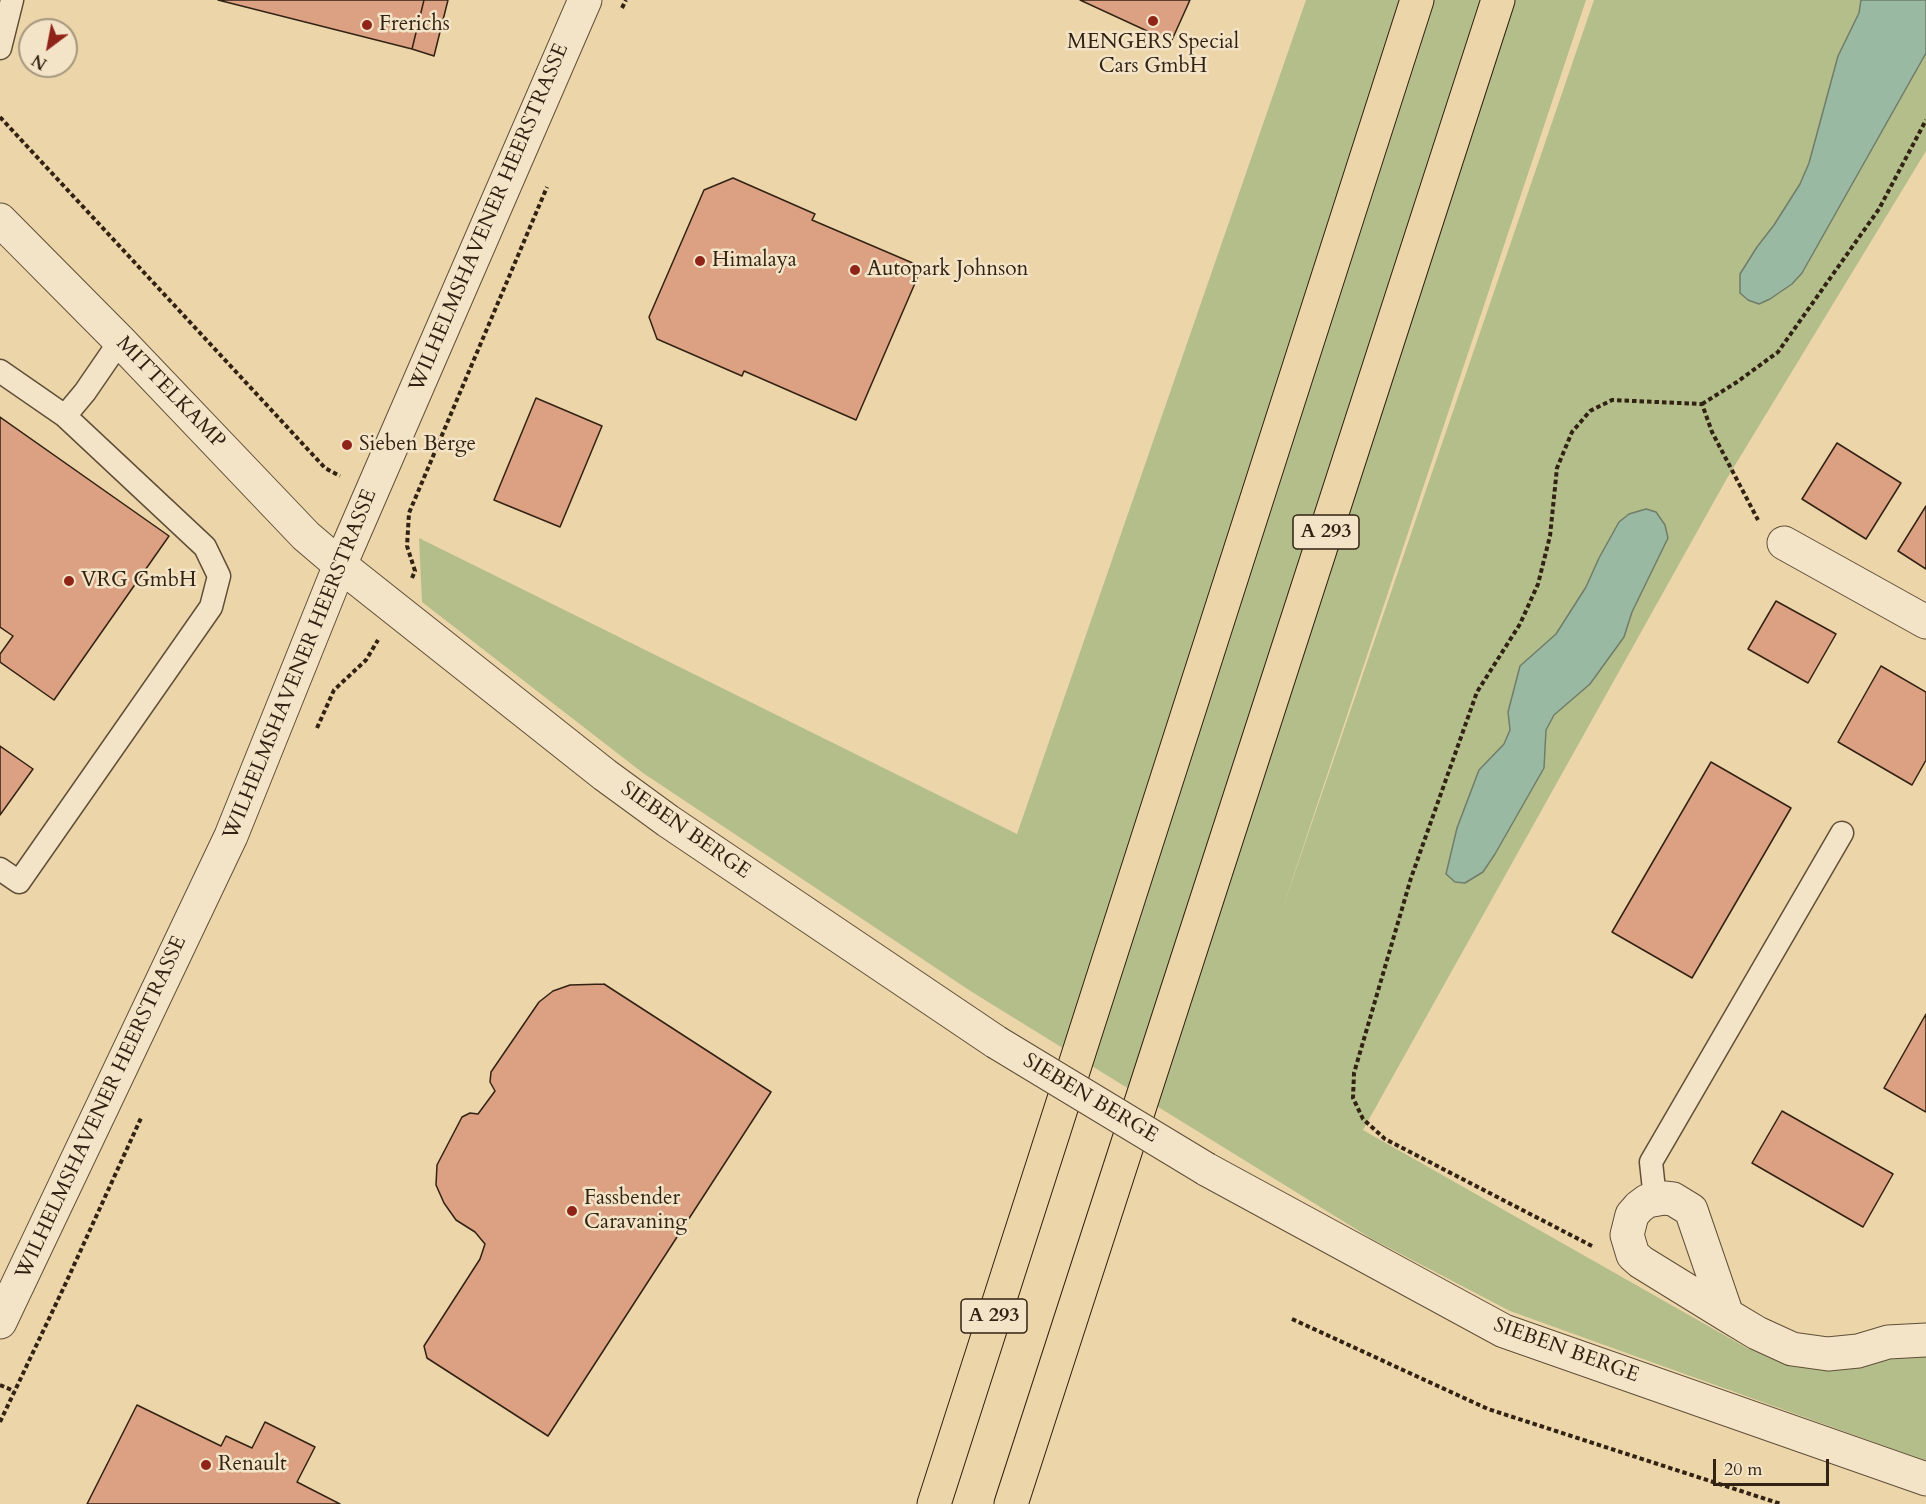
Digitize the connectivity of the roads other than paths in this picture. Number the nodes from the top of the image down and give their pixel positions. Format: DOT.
graph roads {
  1 [pos="12,0"];
  2 [pos="585,0"];
  3 [pos="1417,0"];
  4 [pos="1498,0"];
  5 [pos="0,48"];
  6 [pos="0,220"];
  7 [pos="120,341"];
  8 [pos="0,371"];
  9 [pos="65,416"];
  10 [pos="1784,543"];
  11 [pos="340,565"];
  12 [pos="1926,622"];
  13 [pos="1842,833"];
  14 [pos="0,869"];
  15 [pos="1655,1199"];
  16 [pos="1727,1315"];
  17 [pos="0,1322"];
  18 [pos="1926,1340"];
  19 [pos="1926,1479"];
  20 [pos="934,1504"];
  21 [pos="1011,1504"];
  1 -- 5 [label="lane"];
  2 -- 11 [label="street, WILHELMSHAVENER HEERSTRASSE"];
  3 -- 20 [label="highway, A 293"];
  4 -- 21 [label="highway, A 293"];
  6 -- 7 [label="street, MITTELKAMP"];
  7 -- 9 [label="lane"];
  7 -- 11 [label="street, MITTELKAMP"];
  8 -- 9 [label="lane"];
  9 -- 14 [label="lane"];
  10 -- 12 [label="street"];
  11 -- 17 [label="street, WILHELMSHAVENER HEERSTRASSE"];
  11 -- 19 [label="street, SIEBEN BERGE, bridge"];
  13 -- 15 [label="lane"];
  15 -- 16 [label="street"];
  15 -- 16 [label="street"];
  16 -- 18 [label="street"];
}
